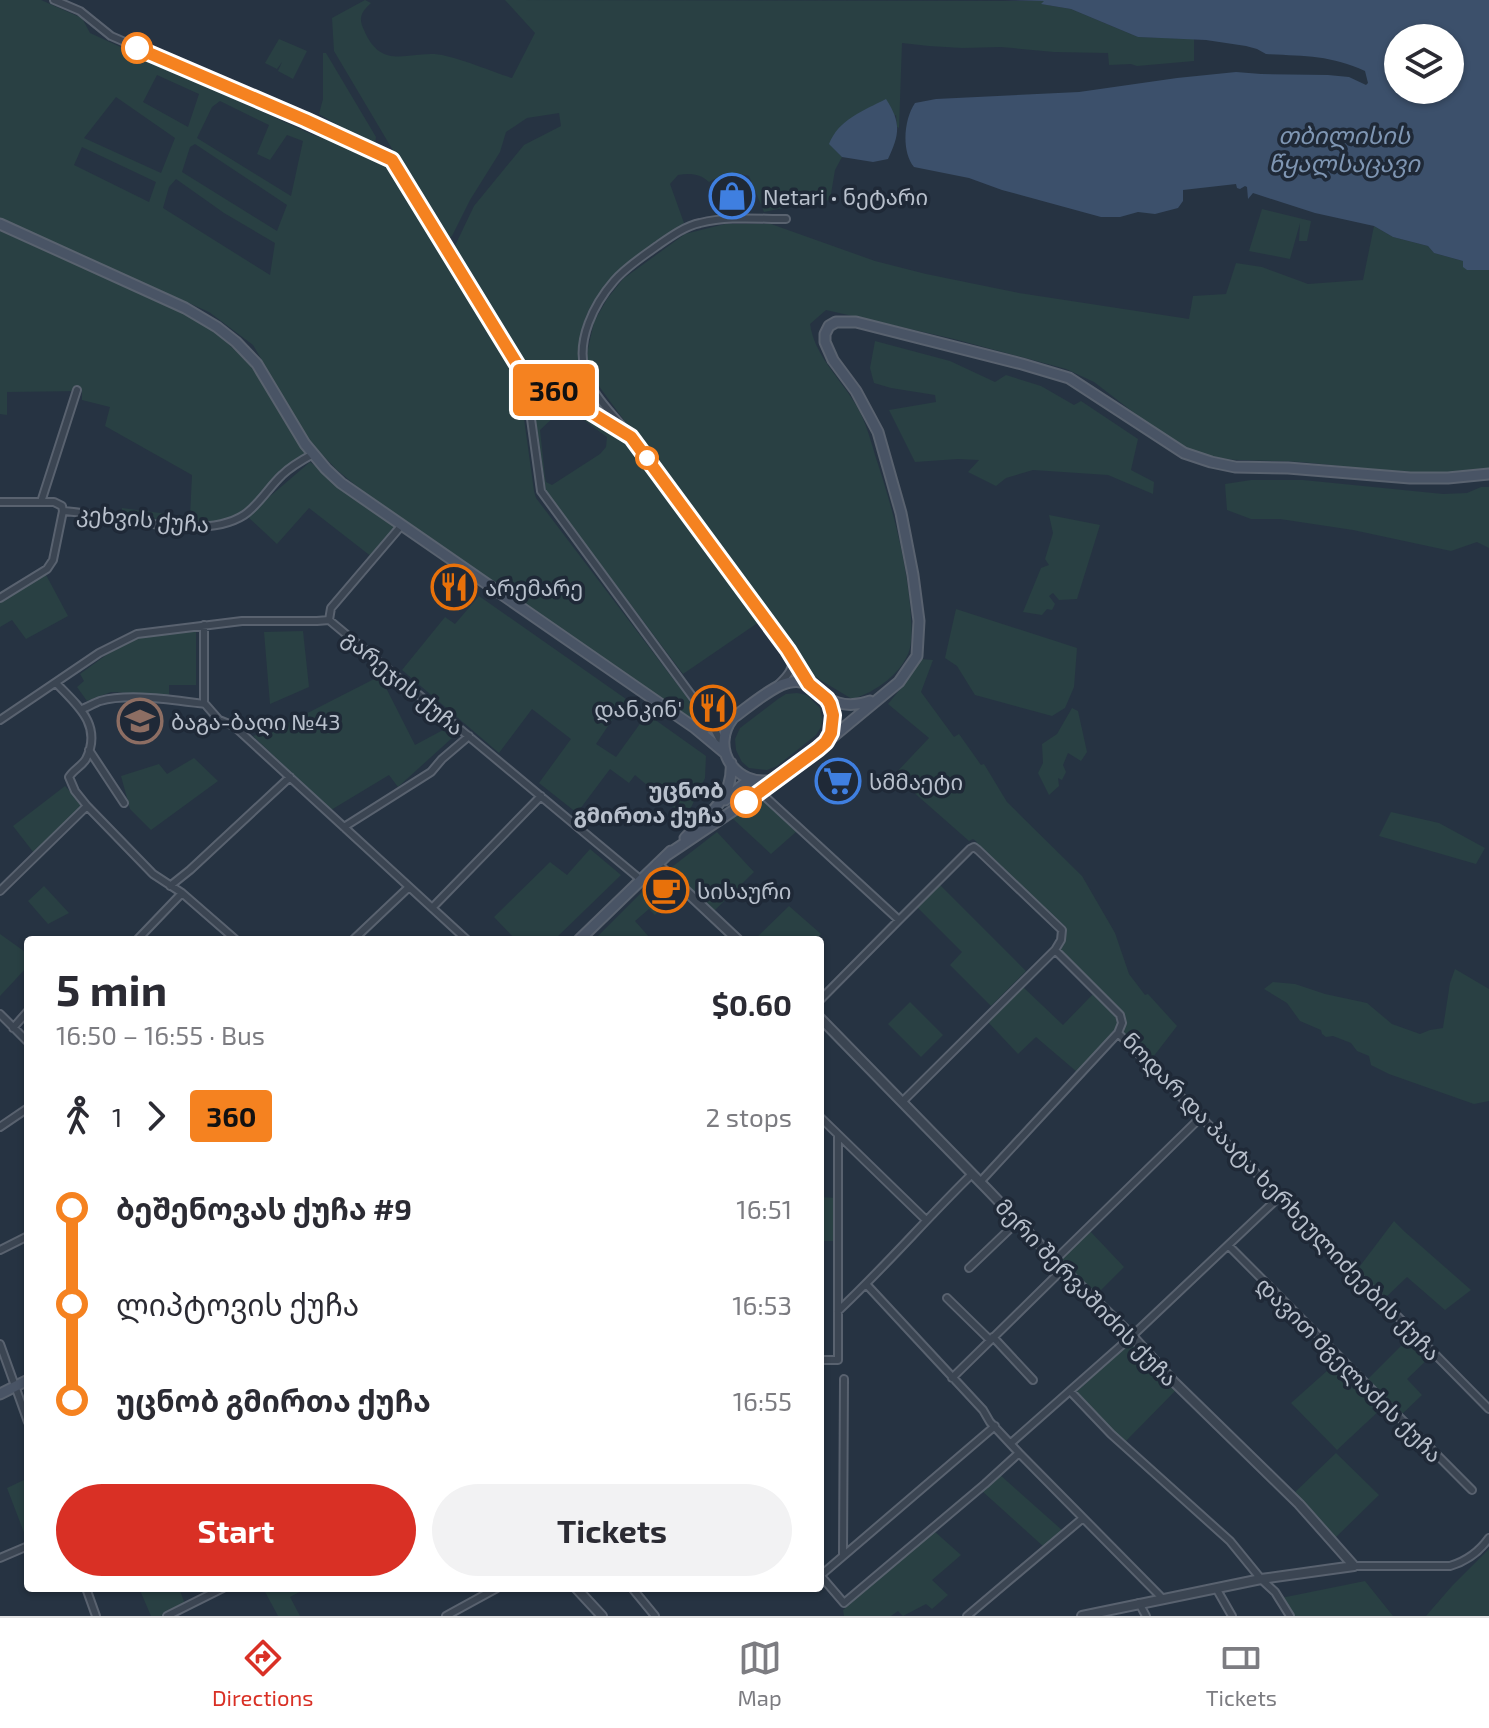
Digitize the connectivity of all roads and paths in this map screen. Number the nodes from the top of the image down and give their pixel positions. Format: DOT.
graph roads {
  1 [pos="54,0"];
  2 [pos="786,219"];
  3 [pos="0,224"];
  4 [pos="520,369"];
  5 [pos="543,384"];
  6 [pos="77,390"];
  7 [pos="594,390"];
  8 [pos="528,397"];
  9 [pos="577,404"];
  10 [pos="631,437"];
  11 [pos="313,454"];
  12 [pos="1489,474"];
  13 [pos="0,502"];
  14 [pos="41,502"];
  15 [pos="63,511"];
  16 [pos="401,526"];
  17 [pos="0,598"];
  18 [pos="329,620"];
  19 [pos="204,625"];
  20 [pos="788,650"];
  21 [pos="56,683"];
  22 [pos="809,684"];
  23 [pos="775,688"];
  24 [pos="883,694"];
  25 [pos="827,699"];
  26 [pos="204,704"];
  27 [pos="82,709"];
  28 [pos="0,720"];
  29 [pos="728,724"];
  30 [pos="714,727"];
  31 [pos="695,728"];
  32 [pos="469,736"];
  33 [pos="826,742"];
  34 [pos="89,750"];
  35 [pos="725,753"];
  36 [pos="731,763"];
  37 [pos="290,777"];
  38 [pos="776,780"];
  39 [pos="760,792"];
  40 [pos="541,796"];
  41 [pos="746,802"];
  42 [pos="124,803"];
  43 [pos="87,806"];
  44 [pos="719,806"];
  45 [pos="344,827"];
  46 [pos="667,855"];
  47 [pos="657,864"];
  48 [pos="640,879"];
  49 [pos="170,886"];
  50 [pos="409,887"];
  51 [pos="0,891"];
  52 [pos="182,893"];
  53 [pos="432,908"];
  54 [pos="899,920"];
  55 [pos="141,936"];
  56 [pos="231,936"];
  57 [pos="357,936"];
  58 [pos="463,936"];
  59 [pos="583,936"];
  60 [pos="734,936"];
  61 [pos="1055,950"];
  62 [pos="824,996"];
  63 [pos="0,1014"];
  64 [pos="24,1016"];
  65 [pos="824,1022"];
  66 [pos="13,1028"];
  67 [pos="1118,1033"];
  68 [pos="24,1038"];
  69 [pos="903,1101"];
  70 [pos="24,1111"];
  71 [pos="1200,1118"];
  72 [pos="824,1121"];
  73 [pos="0,1127"];
  74 [pos="838,1136"];
  75 [pos="972,1174"];
  76 [pos="980,1182"];
  77 [pos="1279,1197"];
  78 [pos="926,1220"];
  79 [pos="1018,1221"];
  80 [pos="24,1238"];
  81 [pos="1229,1246"];
  82 [pos="0,1250"];
  83 [pos="1055,1260"];
  84 [pos="969,1268"];
  85 [pos="1063,1269"];
  86 [pos="866,1284"];
  87 [pos="947,1298"];
  88 [pos="838,1311"];
  89 [pos="1132,1336"];
  90 [pos="991,1339"];
  91 [pos="0,1344"];
  92 [pos="824,1360"];
  93 [pos="952,1378"];
  94 [pos="844,1379"];
  95 [pos="1033,1380"];
  96 [pos="24,1382"];
  97 [pos="15,1387"];
  98 [pos="1071,1392"];
  99 [pos="0,1394"];
  100 [pos="1489,1409"];
  101 [pos="24,1411"];
  102 [pos="995,1426"];
  103 [pos="1011,1443"];
  104 [pos="1019,1453"];
  105 [pos="1472,1490"];
  106 [pos="1083,1518"];
  107 [pos="1489,1538"];
  108 [pos="24,1548"];
  109 [pos="843,1556"];
  110 [pos="0,1558"];
  111 [pos="1354,1566"];
  112 [pos="824,1572"];
  113 [pos="824,1579"];
  114 [pos="1261,1579"];
  115 [pos="1216,1588"];
  116 [pos="87,1592"];
  117 [pos="215,1592"];
  118 [pos="490,1592"];
  119 [pos="580,1592"];
  120 [pos="635,1592"];
  121 [pos="1162,1598"];
  122 [pos="1139,1603"];
  123 [pos="96,1616"];
  124 [pos="167,1616"];
  125 [pos="446,1616"];
  126 [pos="602,1616"];
  127 [pos="655,1616"];
  128 [pos="967,1616"];
  129 [pos="1082,1616"];
  130 [pos="1146,1616"];
  131 [pos="1232,1616"];
  132 [pos="1290,1616"];
  1 -- 4 [label="street"];
  2 -- 7 [label="street"];
  3 -- 11 [label="main road"];
  4 -- 5 [label="street"];
  4 -- 8 [label="street"];
  5 -- 8 [label="street"];
  5 -- 9 [label="street"];
  6 -- 14 [label="street"];
  7 -- 9 [label="street"];
  7 -- 10 [label="street"];
  8 -- 30 [label="street"];
  9 -- 10 [label="street"];
  10 -- 20 [label="street"];
  11 -- 15 [label="street, კეხვის ქუჩა"];
  11 -- 16 [label="main road"];
  12 -- 24 [label="main road"];
  13 -- 14 [label="street"];
  14 -- 15 [label="street"];
  15 -- 17 [label="street, კეხვის ქუჩა"];
  16 -- 18 [label="street"];
  16 -- 31 [label="main road"];
  18 -- 19 [label="street, გარეჯის ქუჩა"];
  18 -- 32 [label="street, გარეჯის ქუჩა"];
  19 -- 21 [label="street, გარეჯის ქუჩა"];
  19 -- 26 [label="street"];
  20 -- 22 [label="street"];
  20 -- 23 [label="street"];
  21 -- 27 [label="street"];
  21 -- 28 [label="street, გარეჯის ქუჩა"];
  22 -- 23 [label="main road"];
  22 -- 25 [label="main road"];
  23 -- 29 [label="main road"];
  24 -- 25 [label="main road"];
  24 -- 33 [label="main road"];
  25 -- 33 [label="main road"];
  26 -- 27 [label="street"];
  26 -- 37 [label="street"];
  27 -- 34 [label="street"];
  29 -- 30 [label="main road"];
  29 -- 35 [label="main road"];
  30 -- 31 [label="main road"];
  30 -- 35 [label="street"];
  31 -- 35 [label="main road"];
  32 -- 40 [label="street, გარეჯის ქუჩა"];
  32 -- 45 [label="street"];
  33 -- 38 [label="main road"];
  34 -- 42 [label="street"];
  34 -- 43 [label="street"];
  35 -- 36 [label="main road"];
  36 -- 38 [label="main road"];
  36 -- 44 [label="main road"];
  37 -- 45 [label="street"];
  37 -- 49 [label="street"];
  38 -- 39 [label="main road"];
  39 -- 41 [label="main road"];
  39 -- 54 [label="street"];
  40 -- 48 [label="street, გარეჯის ქუჩა"];
  40 -- 53 [label="street"];
  41 -- 44 [label="main road"];
  41 -- 46 [label="main road"];
  43 -- 49 [label="street"];
  43 -- 51 [label="street"];
  44 -- 46 [label="main road"];
  45 -- 50 [label="street"];
  46 -- 47 [label="main road"];
  47 -- 48 [label="main road"];
  47 -- 60 [label="street"];
  48 -- 59 [label="main road"];
  49 -- 52 [label="street"];
  50 -- 53 [label="street"];
  50 -- 57 [label="street"];
  52 -- 55 [label="street"];
  52 -- 56 [label="street"];
  53 -- 58 [label="street"];
  54 -- 61 [label="street"];
  54 -- 62 [label="street"];
  61 -- 67 [label="street, ნოდარ და პაატა ხერხეულიძეების ქუჩა"];
  61 -- 69 [label="street"];
  63 -- 66 [label="street"];
  64 -- 66 [label="street"];
  65 -- 69 [label="street, მერი შერვაშიძის ქუჩა"];
  66 -- 68 [label="street"];
  67 -- 71 [label="street, ნოდარ და პაატა ხერხეულიძეების ქუჩა"];
  67 -- 76 [label="street"];
  69 -- 75 [label="street, მერი შერვაშიძის ქუჩა"];
  70 -- 73 [label="street"];
  71 -- 77 [label="street, ნოდარ და პაატა ხერხეულიძეების ქუჩა"];
  71 -- 83 [label="street"];
  72 -- 74 [label="street"];
  74 -- 78 [label="street"];
  74 -- 88 [label="street"];
  75 -- 76 [label="street, მერი შერვაშიძის ქუჩა"];
  75 -- 78 [label="street"];
  76 -- 79 [label="street, მერი შერვაშიძის ქუჩა"];
  77 -- 81 [label="street"];
  77 -- 100 [label="street, ნოდარ და პაატა ხერხეულიძეების ქუჩა"];
  78 -- 86 [label="street"];
  79 -- 83 [label="street, მერი შერვაშიძის ქუჩა"];
  79 -- 84 [label="street"];
  80 -- 82 [label="street"];
  81 -- 89 [label="street"];
  81 -- 105 [label="street, დავით მგელაძის ქუჩა"];
  83 -- 85 [label="street, მერი შერვაშიძის ქუჩა"];
  85 -- 89 [label="street, მერი შერვაშიძის ქუჩა"];
  85 -- 90 [label="street"];
  86 -- 88 [label="street"];
  86 -- 93 [label="street"];
  87 -- 90 [label="street"];
  88 -- 92 [label="street"];
  89 -- 98 [label="street"];
  89 -- 111 [label="street, მერი შერვაშიძის ქუჩა"];
  90 -- 93 [label="street"];
  90 -- 95 [label="street"];
  91 -- 97 [label="street"];
  93 -- 102 [label="street"];
  94 -- 109 [label="street"];
  96 -- 97 [label="main road"];
  97 -- 99 [label="main road"];
  97 -- 101 [label="street"];
  98 -- 103 [label="street"];
  98 -- 114 [label="street"];
  102 -- 103 [label="street"];
  102 -- 109 [label="street"];
  103 -- 104 [label="street"];
  104 -- 106 [label="street"];
  104 -- 113 [label="street"];
  106 -- 121 [label="street"];
  106 -- 128 [label="street"];
  107 -- 111 [label="street"];
  108 -- 110 [label="street"];
  109 -- 112 [label="street"];
  111 -- 114 [label="street"];
  114 -- 115 [label="street"];
  114 -- 132 [label="street"];
  115 -- 121 [label="street"];
  115 -- 131 [label="street"];
  116 -- 123 [label="street"];
  117 -- 124 [label="street"];
  118 -- 125 [label="street"];
  119 -- 126 [label="street"];
  120 -- 127 [label="street"];
  121 -- 122 [label="street"];
  122 -- 129 [label="street"];
  122 -- 130 [label="street"];
}
